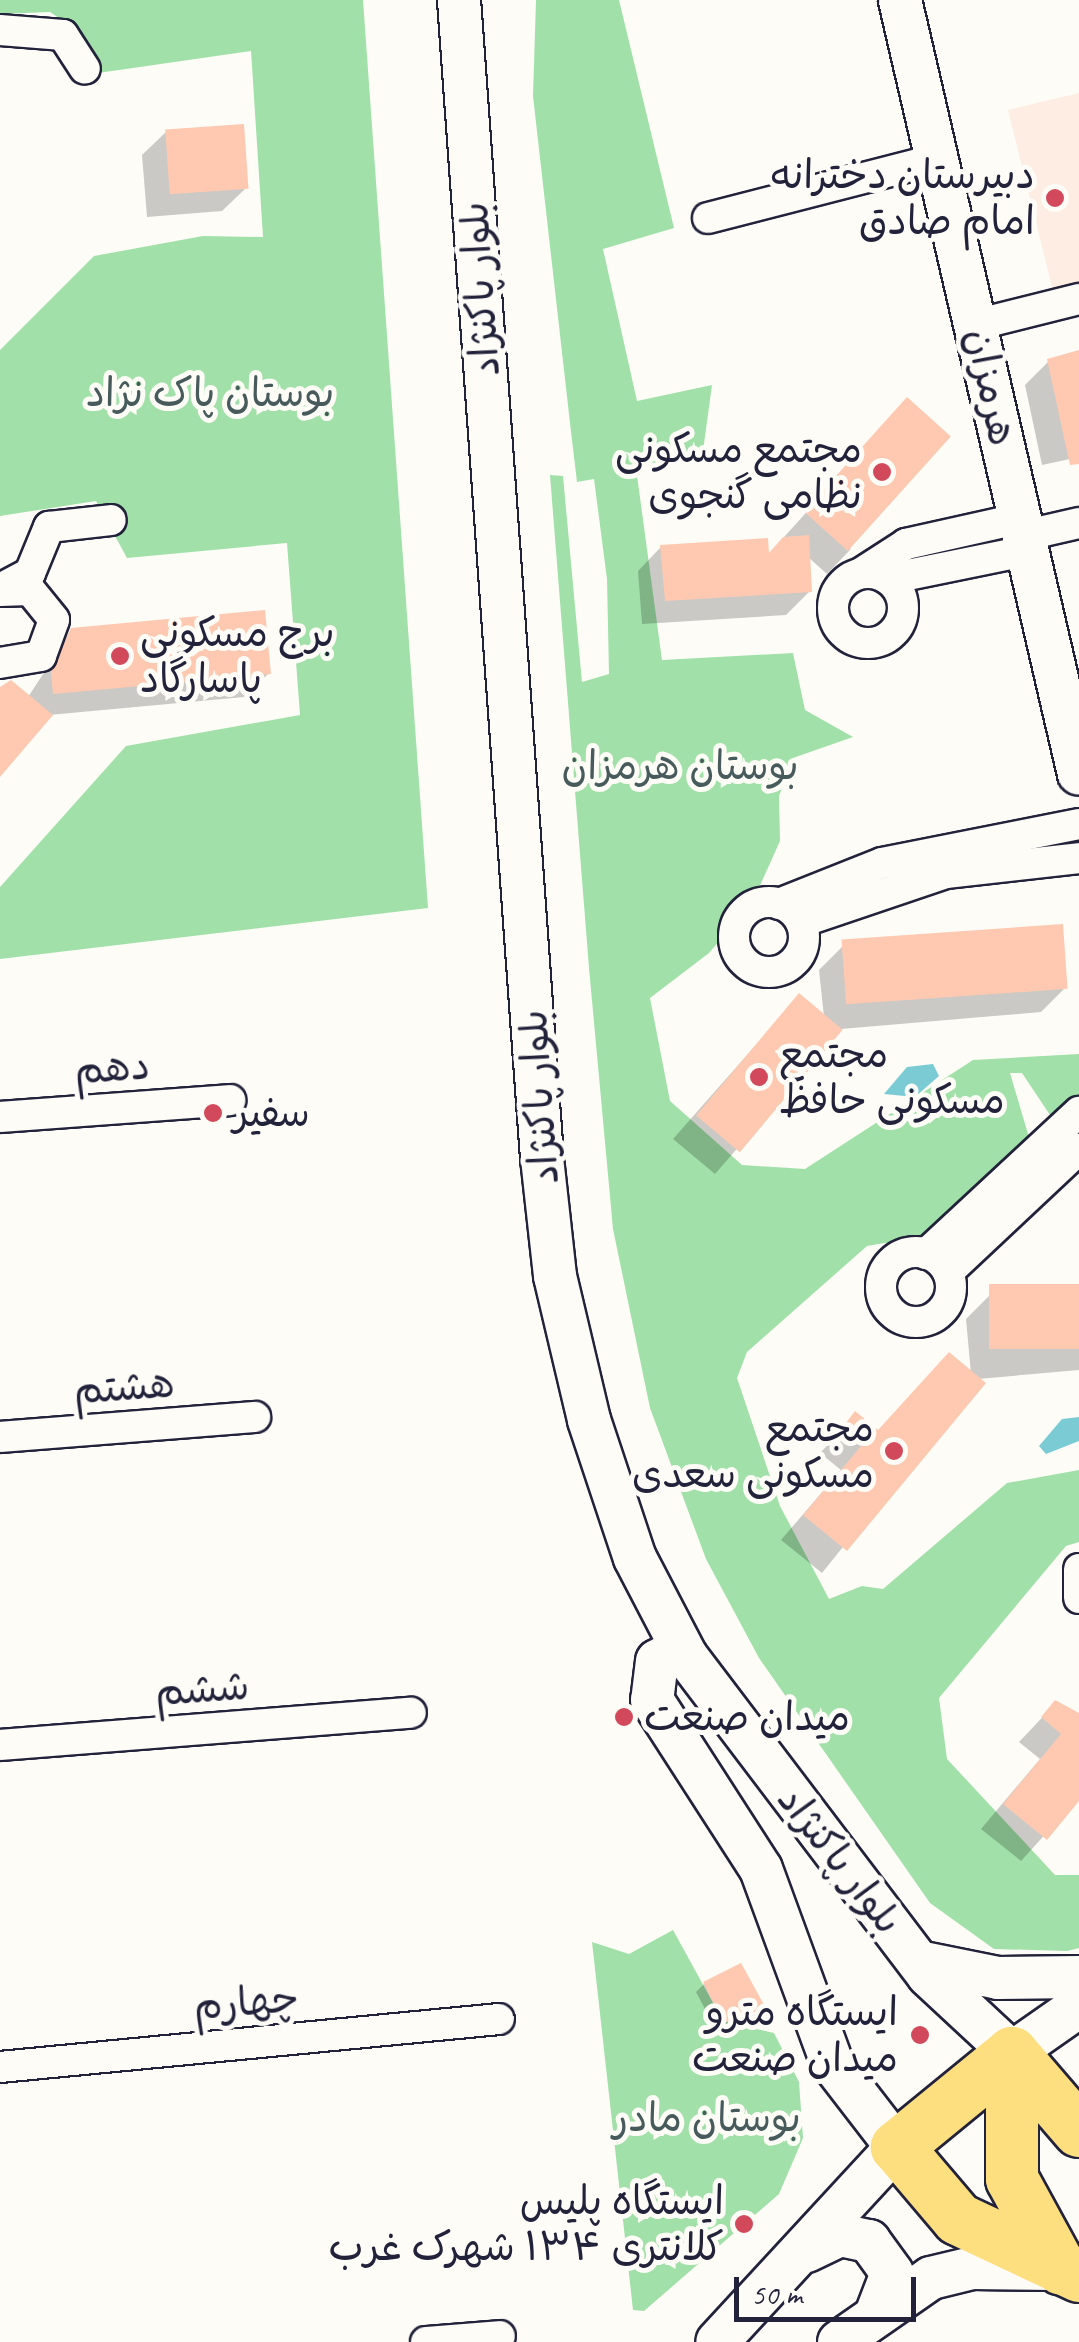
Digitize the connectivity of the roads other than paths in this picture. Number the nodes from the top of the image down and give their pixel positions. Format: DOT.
graph roads {
  1 [pos="459,0"];
  2 [pos="900,0"];
  3 [pos="0,30"];
  4 [pos="85,69"];
  5 [pos="937,159"];
  6 [pos="708,218"];
  7 [pos="1079,299"];
  8 [pos="979,324"];
  9 [pos="111,520"];
  10 [pos="1079,523"];
  11 [pos="1022,535"];
  12 [pos="874,576"];
  13 [pos="1,589"];
  14 [pos="0,664"];
  15 [pos="1079,774"];
  16 [pos="1079,824"];
  17 [pos="1079,858"];
  18 [pos="942,861"];
  19 [pos="790,913"];
  20 [pos="230,1100"];
  21 [pos="1079,1112"];
  22 [pos="0,1117"];
  23 [pos="1066,1146"];
  24 [pos="937,1263"];
  25 [pos="255,1417"];
  26 [pos="0,1437"];
  27 [pos="1079,1569"];
  28 [pos="1079,1598"];
  29 [pos="686,1656"];
  30 [pos="411,1713"];
  31 [pos="0,1745"];
  32 [pos="792,1798"];
  33 [pos="761,1869"];
  34 [pos="919,1962"];
  35 [pos="1079,1977"];
  36 [pos="1079,2006"];
  37 [pos="500,2020"];
  38 [pos="1012,2053"];
  39 [pos="0,2068"];
  40 [pos="1079,2131"];
  41 [pos="896,2146"];
  42 [pos="806,2251"];
  43 [pos="1070,2273"];
  44 [pos="878,2327"];
  45 [pos="500,2336"];
  46 [pos="426,2342"];
  47 [pos="716,2342"];
  48 [pos="839,2342"];
  1 -- 29 [label="main road, بلوار پاکنژاد"];
  2 -- 5 [label="main road, هرمزان"];
  3 -- 4 [label="street"];
  5 -- 6 [label="street"];
  5 -- 8 [label="main road, هرمزان"];
  7 -- 8 [label="street"];
  8 -- 11 [label="main road, هرمزان"];
  9 -- 13 [label="street"];
  10 -- 11 [label="street"];
  11 -- 12 [label="street"];
  11 -- 15 [label="main road, هرمزان"];
  13 -- 14 [label="street"];
  16 -- 18 [label="street"];
  17 -- 18 [label="street"];
  18 -- 19 [label="street"];
  20 -- 22 [label="street, دهم"];
  21 -- 23 [label="street"];
  23 -- 24 [label="street"];
  25 -- 26 [label="street, هشتم"];
  27 -- 28 [label="street"];
  29 -- 32 [label="main road, بلوار پاکنژاد"];
  29 -- 33 [label="main road, بلوار پاکنژاد"];
  30 -- 31 [label="street, ششم"];
  32 -- 33 [label="main road"];
  32 -- 34 [label="main road, بلوار پاکنژاد"];
  33 -- 41 [label="main road, بلوار پاکنژاد"];
  34 -- 35 [label="main road"];
  34 -- 38 [label="main road, بلوار پاکنژاد"];
  36 -- 38 [label="main road"];
  37 -- 39 [label="street, چهارم"];
  38 -- 40 [label="highway"];
  38 -- 41 [label="highway"];
  38 -- 43 [label="highway"];
  41 -- 42 [label="main road"];
  41 -- 43 [label="highway"];
  42 -- 44 [label="main road"];
  42 -- 47 [label="main road"];
  43 -- 44 [label="main road"];
  44 -- 48 [label="main road"];
  45 -- 46 [label="street"];
}
